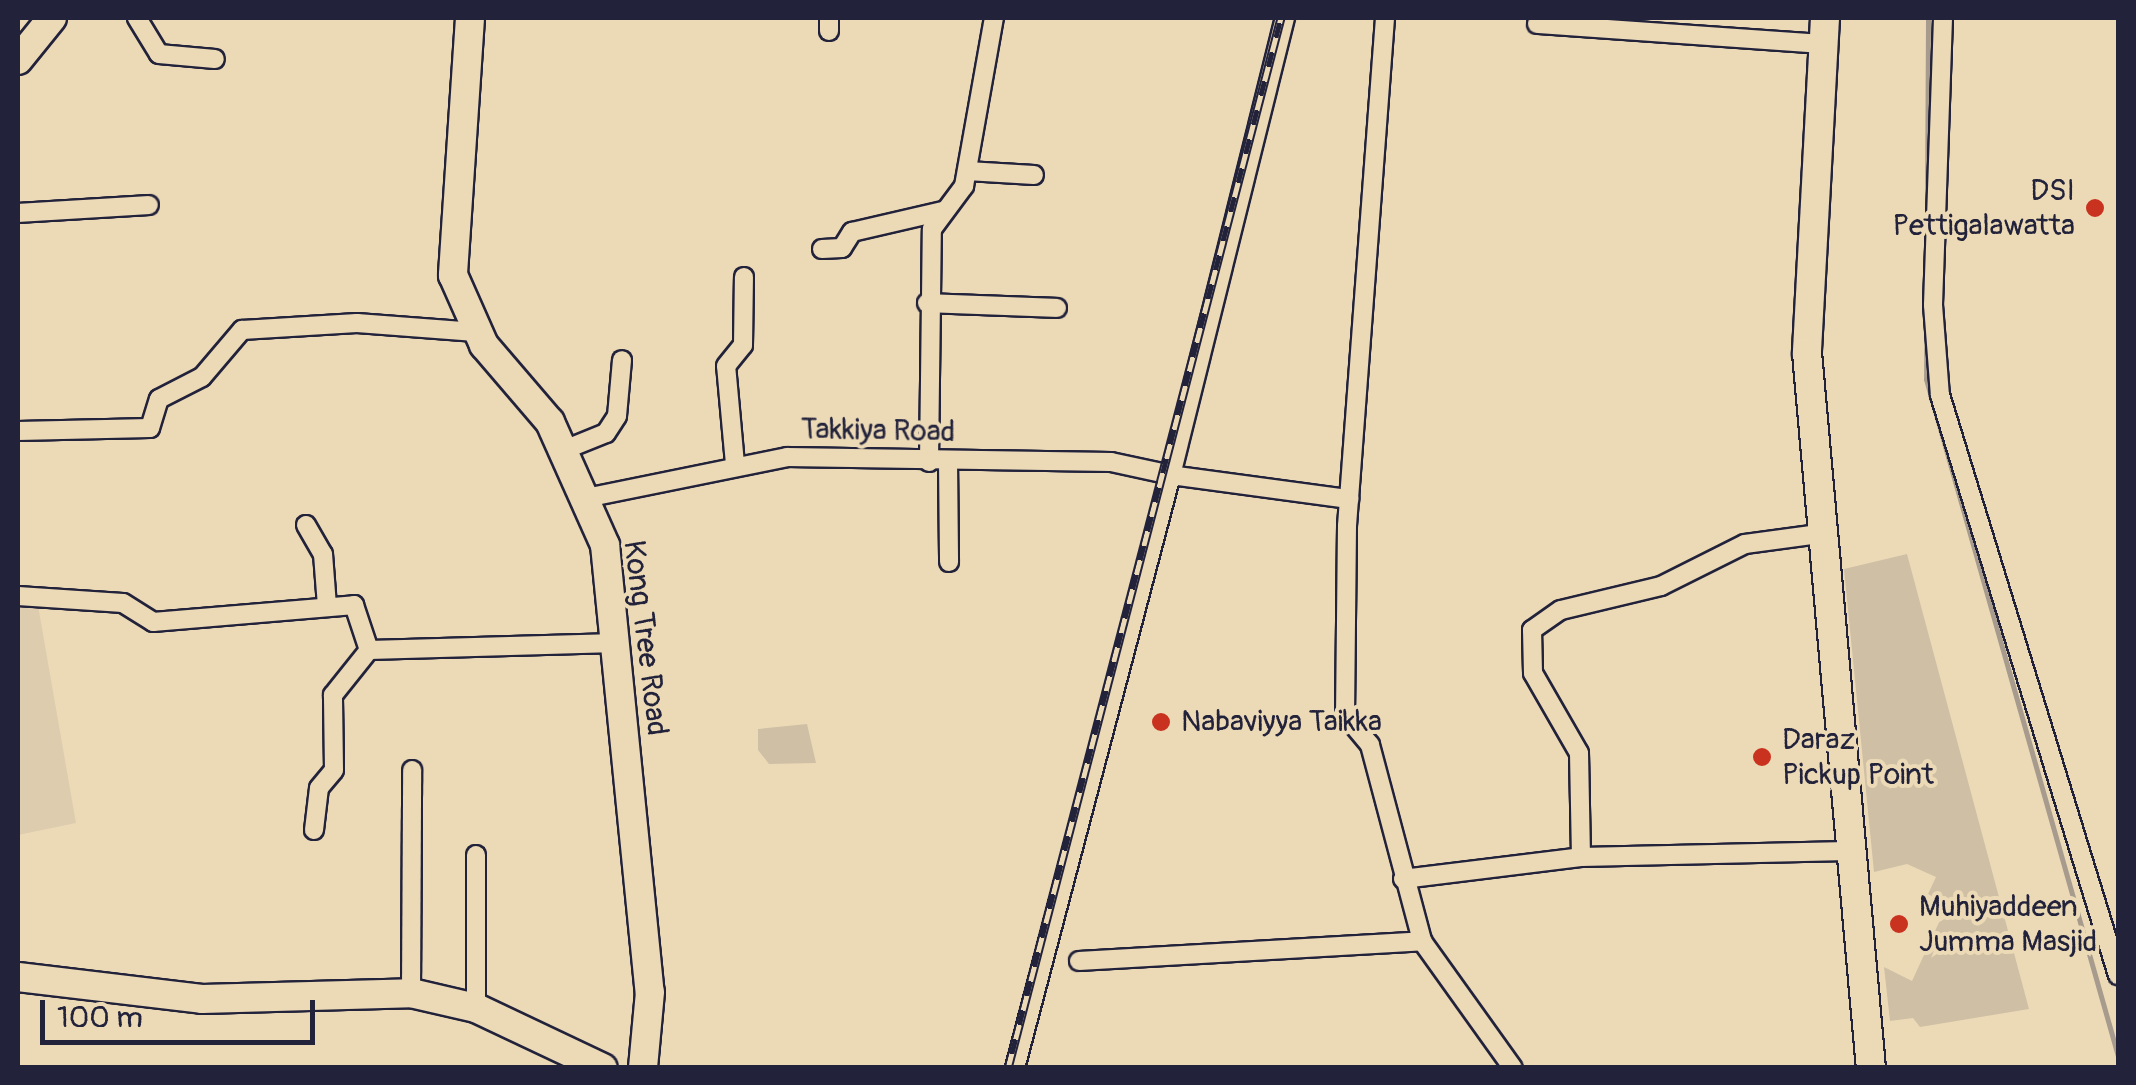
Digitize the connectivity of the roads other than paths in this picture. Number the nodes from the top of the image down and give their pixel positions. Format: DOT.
graph roads {
  1 [pos="52,18"];
  2 [pos="137,18"];
  3 [pos="470,18"];
  4 [pos="994,18"];
  5 [pos="1285,18"];
  6 [pos="1385,18"];
  7 [pos="1943,18"];
  8 [pos="1537,24"];
  9 [pos="1825,31"];
  10 [pos="215,59"];
  11 [pos="18,60"];
  12 [pos="967,171"];
  13 [pos="1034,174"];
  14 [pos="150,206"];
  15 [pos="943,211"];
  16 [pos="18,213"];
  17 [pos="822,249"];
  18 [pos="744,277"];
  19 [pos="927,303"];
  20 [pos="1057,308"];
  21 [pos="476,332"];
  22 [pos="622,360"];
  23 [pos="18,432"];
  24 [pos="564,450"];
  25 [pos="948,460"];
  26 [pos="929,462"];
  27 [pos="736,464"];
  28 [pos="1171,475"];
  29 [pos="586,498"];
  30 [pos="1349,499"];
  31 [pos="306,525"];
  32 [pos="1826,532"];
  33 [pos="949,562"];
  34 [pos="18,596"];
  35 [pos="327,606"];
  36 [pos="616,642"];
  37 [pos="369,650"];
  38 [pos="412,770"];
  39 [pos="314,830"];
  40 [pos="1848,851"];
  41 [pos="476,854"];
  42 [pos="1580,858"];
  43 [pos="1403,879"];
  44 [pos="1422,941"];
  45 [pos="1079,960"];
  46 [pos="2118,975"];
  47 [pos="18,977"];
  48 [pos="411,993"];
  49 [pos="476,1008"];
  50 [pos="603,1068"];
  51 [pos="643,1068"];
  52 [pos="1015,1068"];
  53 [pos="1514,1068"];
  54 [pos="1871,1068"];
  1 -- 11 [label="main road"];
  2 -- 10 [label="street"];
  3 -- 21 [label="main road, Kong Tree Road"];
  4 -- 12 [label="street"];
  5 -- 28 [label="street"];
  6 -- 30 [label="street"];
  7 -- 46 [label="street"];
  8 -- 9 [label="street"];
  9 -- 32 [label="main road"];
  12 -- 13 [label="street"];
  12 -- 15 [label="street"];
  14 -- 16 [label="street"];
  15 -- 17 [label="street"];
  15 -- 19 [label="street"];
  18 -- 27 [label="street"];
  19 -- 20 [label="street"];
  19 -- 26 [label="street"];
  21 -- 23 [label="street"];
  21 -- 24 [label="main road, Kong Tree Road"];
  22 -- 24 [label="street"];
  24 -- 29 [label="main road, Kong Tree Road"];
  25 -- 26 [label="street, Takkiya Road"];
  25 -- 28 [label="street, Takkiya Road"];
  25 -- 33 [label="street"];
  26 -- 27 [label="street, Takkiya Road"];
  27 -- 29 [label="street, Takkiya Road"];
  28 -- 30 [label="street, Takkiya Road"];
  28 -- 52 [label="street"];
  29 -- 36 [label="main road, Kong Tree Road"];
  30 -- 43 [label="street"];
  31 -- 35 [label="street"];
  32 -- 40 [label="main road"];
  32 -- 42 [label="street"];
  34 -- 35 [label="street"];
  35 -- 37 [label="street"];
  36 -- 37 [label="street"];
  36 -- 51 [label="main road, Kong Tree Road"];
  37 -- 39 [label="street"];
  38 -- 48 [label="street"];
  40 -- 42 [label="street"];
  40 -- 54 [label="main road"];
  41 -- 49 [label="street"];
  42 -- 43 [label="street"];
  43 -- 44 [label="street"];
  44 -- 45 [label="street"];
  44 -- 53 [label="street"];
  47 -- 48 [label="main road"];
  48 -- 49 [label="main road"];
  49 -- 50 [label="main road"];
}
